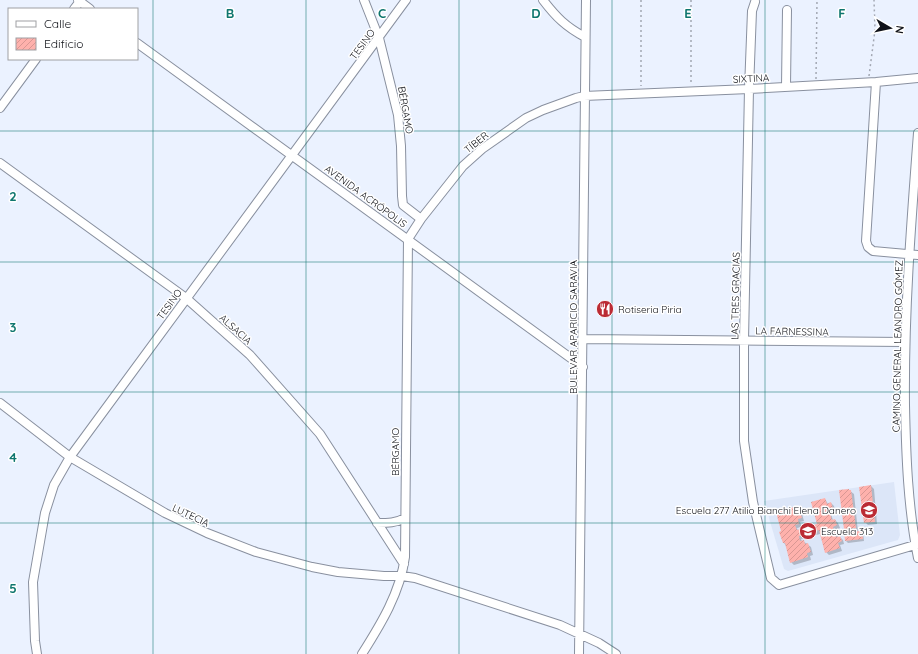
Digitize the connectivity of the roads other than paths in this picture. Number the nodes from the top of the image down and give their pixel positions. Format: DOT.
graph roads {
  1 [pos="364,0"];
  2 [pos="406,0"];
  3 [pos="542,0"];
  4 [pos="586,0"];
  5 [pos="80,1"];
  6 [pos="755,2"];
  7 [pos="89,8"];
  8 [pos="787,10"];
  9 [pos="585,37"];
  10 [pos="379,38"];
  11 [pos="138,44"];
  12 [pos="35,60"];
  13 [pos="918,78"];
  14 [pos="872,82"];
  15 [pos="786,86"];
  16 [pos="749,89"];
  17 [pos="584,96"];
  18 [pos="0,108"];
  19 [pos="918,133"];
  20 [pos="292,154"];
  21 [pos="0,163"];
  22 [pos="421,219"];
  23 [pos="408,239"];
  24 [pos="909,254"];
  25 [pos="918,255"];
  26 [pos="186,298"];
  27 [pos="582,339"];
  28 [pos="744,340"];
  29 [pos="906,342"];
  30 [pos="583,367"];
  31 [pos="0,403"];
  32 [pos="70,456"];
  33 [pos="405,518"];
  34 [pos="377,523"];
  35 [pos="917,545"];
  36 [pos="918,558"];
  37 [pos="404,564"];
  38 [pos="402,576"];
  39 [pos="579,634"];
  40 [pos="37,654"];
  41 [pos="362,654"];
  42 [pos="579,654"];
  43 [pos="616,654"];
  1 -- 10 [label="street, BÉRGAMO"];
  2 -- 10 [label="street, TESINO"];
  3 -- 9 [label="street"];
  4 -- 9 [label="street, BULEVAR APARICIO SARAVIA"];
  5 -- 7 [label="street"];
  6 -- 16 [label="street, LAS TRES GRACIAS"];
  8 -- 15 [label="street"];
  9 -- 17 [label="street, BULEVAR APARICIO SARAVIA"];
  10 -- 20 [label="street, TESINO"];
  10 -- 22 [label="street, BÉRGAMO"];
  11 -- 20 [label="street, AVENIDA ACRÓPOLIS"];
  12 -- 18 [label="street"];
  13 -- 14 [label="street, SIXTINA"];
  14 -- 15 [label="street, SIXTINA"];
  14 -- 24 [label="street"];
  15 -- 16 [label="street, SIXTINA"];
  16 -- 17 [label="street, SIXTINA"];
  16 -- 28 [label="street, LAS TRES GRACIAS"];
  17 -- 22 [label="street, TÍBER"];
  17 -- 27 [label="street, BULEVAR APARICIO SARAVIA"];
  19 -- 24 [label="street, CAMINO GENERAL LEANDRO GÓMEZ"];
  20 -- 23 [label="street, AVENIDA ACRÓPOLIS"];
  20 -- 26 [label="street, TESINO"];
  21 -- 26 [label="street, ALSACIA"];
  22 -- 23 [label="street, TÍBER"];
  23 -- 30 [label="street, AVENIDA ACRÓPOLIS"];
  23 -- 33 [label="street, BÉRGAMO"];
  24 -- 25 [label="street"];
  24 -- 29 [label="street, CAMINO GENERAL LEANDRO GÓMEZ"];
  26 -- 32 [label="street, TESINO"];
  26 -- 34 [label="street, ALSACIA"];
  27 -- 28 [label="street, LA FARNESSINA"];
  27 -- 30 [label="street, BULEVAR APARICIO SARAVIA"];
  28 -- 29 [label="street, LA FARNESSINA"];
  28 -- 35 [label="street, LAS TRES GRACIAS"];
  29 -- 35 [label="street, CAMINO GENERAL LEANDRO GÓMEZ"];
  30 -- 39 [label="street, BULEVAR APARICIO SARAVIA"];
  31 -- 32 [label="street, LUTECIA"];
  32 -- 38 [label="street, LUTECIA"];
  32 -- 40 [label="street, TESINO"];
  33 -- 34 [label="street"];
  33 -- 37 [label="street, BÉRGAMO"];
  34 -- 37 [label="street, ALSACIA"];
  35 -- 36 [label="street, CAMINO GENERAL LEANDRO GÓMEZ"];
  37 -- 38 [label="street, BÉRGAMO"];
  38 -- 39 [label="street"];
  38 -- 41 [label="street, BÉRGAMO"];
  39 -- 42 [label="street, BULEVAR APARICIO SARAVIA"];
  39 -- 43 [label="street"];
}
